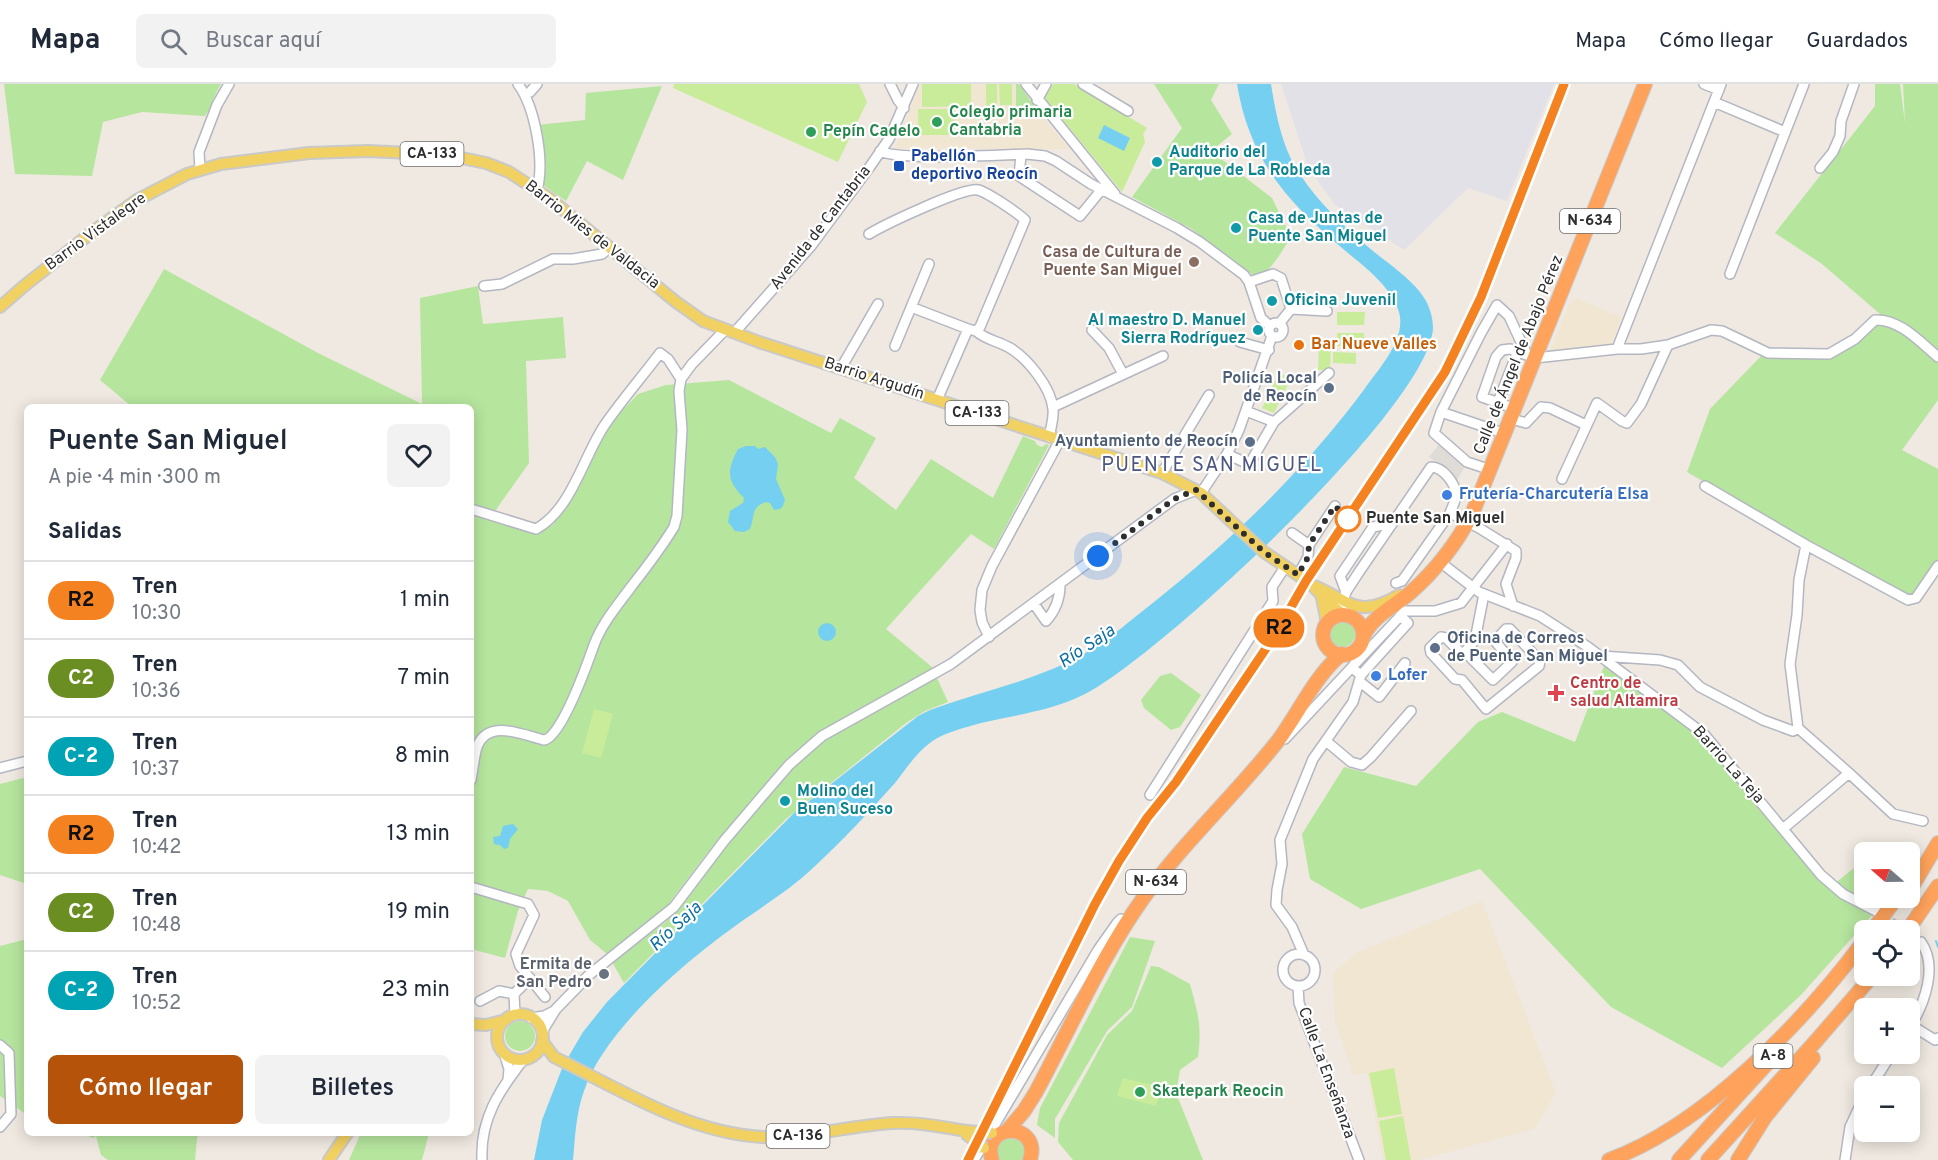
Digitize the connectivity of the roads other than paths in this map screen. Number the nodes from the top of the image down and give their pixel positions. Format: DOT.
graph roads {
  1 [pos="229,84"];
  2 [pos="518,84"];
  3 [pos="537,84"];
  4 [pos="890,84"];
  5 [pos="913,84"];
  6 [pos="1026,84"];
  7 [pos="1046,84"];
  8 [pos="1083,84"];
  9 [pos="1645,84"];
  10 [pos="1704,84"];
  11 [pos="1804,84"];
  12 [pos="1854,84"];
  13 [pos="1720,87"];
  14 [pos="525,94"];
  15 [pos="1037,100"];
  16 [pos="1714,102"];
  17 [pos="904,108"];
  18 [pos="1128,111"];
  19 [pos="1785,132"];
  20 [pos="880,151"];
  21 [pos="1021,154"];
  22 [pos="1083,157"];
  23 [pos="1821,168"];
  24 [pos="200,169"];
  25 [pos="1086,181"];
  26 [pos="537,189"];
  27 [pos="1102,189"];
  28 [pos="1117,196"];
  29 [pos="869,234"];
  30 [pos="610,247"];
  31 [pos="929,264"];
  32 [pos="1730,274"];
  33 [pos="1249,282"];
  34 [pos="484,286"];
  35 [pos="878,304"];
  36 [pos="0,307"];
  37 [pos="911,307"];
  38 [pos="1292,309"];
  39 [pos="1326,311"];
  40 [pos="1274,329"];
  41 [pos="972,330"];
  42 [pos="1092,330"];
  43 [pos="730,331"];
  44 [pos="1240,342"];
  45 [pos="1668,345"];
  46 [pos="895,346"];
  47 [pos="1617,349"];
  48 [pos="1269,350"];
  49 [pos="1522,353"];
  50 [pos="1163,356"];
  51 [pos="1938,357"];
  52 [pos="841,368"];
  53 [pos="1329,373"];
  54 [pos="1123,374"];
  55 [pos="681,379"];
  56 [pos="1209,395"];
  57 [pos="937,400"];
  58 [pos="1498,402"];
  59 [pos="1053,408"];
  60 [pos="1246,411"];
  61 [pos="1441,412"];
  62 [pos="1514,414"];
  63 [pos="1274,422"];
  64 [pos="1587,425"];
  65 [pos="1506,434"];
  66 [pos="1054,439"];
  67 [pos="1227,454"];
  68 [pos="1491,470"];
  69 [pos="1162,473"];
  70 [pos="1562,479"];
  71 [pos="1179,482"];
  72 [pos="1705,486"];
  73 [pos="1198,491"];
  74 [pos="1174,499"];
  75 [pos="1335,506"];
  76 [pos="474,510"];
  77 [pos="1450,513"];
  78 [pos="1468,522"];
  79 [pos="1292,533"];
  80 [pos="1507,544"];
  81 [pos="1309,545"];
  82 [pos="1806,545"];
  83 [pos="1440,562"];
  84 [pos="1938,566"];
  85 [pos="1285,567"];
  86 [pos="1429,574"];
  87 [pos="1298,575"];
  88 [pos="1396,583"];
  89 [pos="1311,584"];
  90 [pos="1060,585"];
  91 [pos="1473,588"];
  92 [pos="1484,594"];
  93 [pos="1321,595"];
  94 [pos="1034,604"];
  95 [pos="1513,606"];
  96 [pos="1385,611"];
  97 [pos="1343,612"];
  98 [pos="1400,616"];
  99 [pos="989,637"];
  100 [pos="1328,647"];
  101 [pos="1465,651"];
  102 [pos="1342,654"];
  103 [pos="1357,654"];
  104 [pos="1600,656"];
  105 [pos="1405,663"];
  106 [pos="1360,678"];
  107 [pos="1310,695"];
  108 [pos="1411,711"];
  109 [pos="1798,728"];
  110 [pos="1326,741"];
  111 [pos="1263,759"];
  112 [pos="24,762"];
  113 [pos="474,764"];
  114 [pos="0,768"];
  115 [pos="1849,773"];
  116 [pos="1150,795"];
  117 [pos="1923,821"];
  118 [pos="1784,828"];
  119 [pos="1938,841"];
  120 [pos="1920,865"];
  121 [pos="1920,872"];
  122 [pos="474,888"];
  123 [pos="1937,888"];
  124 [pos="1876,911"];
  125 [pos="1916,920"];
  126 [pos="1128,921"];
  127 [pos="1922,942"];
  128 [pos="1854,953"];
  129 [pos="1304,955"];
  130 [pos="1854,963"];
  131 [pos="530,978"];
  132 [pos="1298,986"];
  133 [pos="1864,986"];
  134 [pos="1871,986"];
  135 [pos="514,994"];
  136 [pos="545,997"];
  137 [pos="480,1000"];
  138 [pos="556,1009"];
  139 [pos="1920,1009"];
  140 [pos="511,1018"];
  141 [pos="531,1018"];
  142 [pos="475,1025"];
  143 [pos="1920,1032"];
  144 [pos="1938,1038"];
  145 [pos="498,1041"];
  146 [pos="0,1045"];
  147 [pos="537,1049"];
  148 [pos="504,1053"];
  149 [pos="508,1082"];
  150 [pos="1036,1092"];
  151 [pos="1854,1118"];
  152 [pos="0,1127"];
  153 [pos="962,1131"];
  154 [pos="1000,1132"];
  155 [pos="345,1136"];
  156 [pos="1032,1152"];
  157 [pos="990,1156"];
  158 [pos="329,1160"];
  159 [pos="482,1160"];
  160 [pos="974,1160"];
  161 [pos="1359,1160"];
  162 [pos="1609,1160"];
  163 [pos="1679,1160"];
  164 [pos="1708,1160"];
  165 [pos="1738,1160"];
  166 [pos="1845,1160"];
  1 -- 24 [label="street"];
  2 -- 14 [label="street"];
  3 -- 14 [label="street"];
  4 -- 17 [label="street"];
  5 -- 17 [label="street, Avenida de Cantabria"];
  6 -- 15 [label="street"];
  7 -- 15 [label="street"];
  8 -- 18 [label="street"];
  9 -- 49 [label="highway, Calle de Ángel de Abajo Pérez / N-634"];
  10 -- 13 [label="street"];
  11 -- 19 [label="street"];
  12 -- 23 [label="street"];
  13 -- 16 [label="street"];
  14 -- 26 [label="street"];
  15 -- 22 [label="street"];
  16 -- 19 [label="street"];
  16 -- 47 [label="street"];
  17 -- 20 [label="street, Avenida de Cantabria"];
  19 -- 32 [label="street"];
  20 -- 21 [label="street"];
  20 -- 43 [label="street, Avenida de Cantabria"];
  21 -- 25 [label="street"];
  21 -- 27 [label="street"];
  22 -- 25 [label="street"];
  22 -- 28 [label="street"];
  24 -- 26 [label="main road, Barrio Mies de Valdacia / CA-133"];
  24 -- 36 [label="main road, Barrio Vistalegre / CA-133"];
  25 -- 27 [label="street"];
  26 -- 30 [label="main road, Barrio Mies de Valdacia / CA-133"];
  27 -- 28 [label="street"];
  28 -- 33 [label="street"];
  29 -- 41 [label="street"];
  30 -- 34 [label="street"];
  30 -- 43 [label="main road, Barrio Mies de Valdacia / CA-133"];
  31 -- 37 [label="street"];
  33 -- 38 [label="street"];
  33 -- 40 [label="street"];
  35 -- 52 [label="street"];
  37 -- 41 [label="street"];
  37 -- 46 [label="street"];
  38 -- 39 [label="street"];
  38 -- 40 [label="street"];
  40 -- 48 [label="street"];
  41 -- 57 [label="street"];
  41 -- 59 [label="street"];
  42 -- 54 [label="street"];
  43 -- 52 [label="main road, Barrio Argudín / CA-133"];
  43 -- 55 [label="street, Avenida de Cantabria"];
  44 -- 48 [label="street"];
  45 -- 47 [label="street"];
  45 -- 51 [label="street"];
  45 -- 64 [label="street"];
  47 -- 49 [label="street"];
  48 -- 60 [label="street"];
  49 -- 58 [label="street"];
  49 -- 58 [label="street"];
  49 -- 61 [label="street"];
  49 -- 62 [label="highway, Calle de Ángel de Abajo Pérez / N-634"];
  50 -- 54 [label="street"];
  52 -- 57 [label="main road, Barrio Argudín / CA-133"];
  53 -- 63 [label="street"];
  54 -- 59 [label="street"];
  55 -- 76 [label="street"];
  55 -- 113 [label="street"];
  56 -- 69 [label="street"];
  57 -- 66 [label="main road, Barrio Argudín / CA-133"];
  58 -- 62 [label="street"];
  59 -- 66 [label="street"];
  60 -- 63 [label="street"];
  60 -- 67 [label="street"];
  61 -- 65 [label="street"];
  61 -- 68 [label="street"];
  62 -- 64 [label="street"];
  62 -- 65 [label="highway, Calle de Ángel de Abajo Pérez / N-634"];
  63 -- 67 [label="street"];
  64 -- 70 [label="street"];
  65 -- 68 [label="highway, Calle de Ángel de Abajo Pérez / N-634"];
  66 -- 69 [label="main road, Barrio Argudín / CA-133"];
  66 -- 99 [label="street"];
  67 -- 73 [label="street"];
  68 -- 78 [label="highway, Calle de Ángel de Abajo Pérez / N-634"];
  69 -- 71 [label="main road, Barrio Argudín / CA-133"];
  71 -- 73 [label="main road, Barrio Argudín / CA-133"];
  71 -- 74 [label="street"];
  72 -- 82 [label="street"];
  73 -- 74 [label="street"];
  73 -- 85 [label="main road, Barrio Argudín / CA-133"];
  74 -- 90 [label="street"];
  75 -- 81 [label="street"];
  77 -- 78 [label="street"];
  77 -- 88 [label="street"];
  77 -- 97 [label="street"];
  78 -- 80 [label="street"];
  78 -- 83 [label="highway, N-634"];
  79 -- 81 [label="street"];
  80 -- 91 [label="street"];
  80 -- 95 [label="street"];
  81 -- 87 [label="street"];
  82 -- 84 [label="street"];
  82 -- 109 [label="street"];
  83 -- 86 [label="highway, N-634"];
  83 -- 91 [label="street, Barrio La Teja"];
  85 -- 87 [label="main road, CA-133"];
  85 -- 116 [label="street"];
  86 -- 96 [label="highway, N-634"];
  86 -- 97 [label="main road, N-634"];
  87 -- 89 [label="main road, CA-133"];
  89 -- 93 [label="main road, CA-133"];
  89 -- 97 [label="main road, N-634"];
  90 -- 94 [label="street"];
  90 -- 94 [label="street"];
  91 -- 92 [label="street, Barrio La Teja"];
  91 -- 98 [label="street"];
  92 -- 95 [label="street, Barrio La Teja"];
  92 -- 101 [label="street"];
  93 -- 97 [label="main road"];
  93 -- 97 [label="main road, CA-133"];
  94 -- 99 [label="street"];
  95 -- 104 [label="street, Barrio La Teja"];
  96 -- 97 [label="highway, N-634"];
  96 -- 103 [label="highway, N-634"];
  97 -- 100 [label="highway, N-634"];
  97 -- 103 [label="highway"];
  98 -- 103 [label="street"];
  98 -- 106 [label="street"];
  99 -- 138 [label="street"];
  100 -- 102 [label="highway"];
  100 -- 107 [label="highway, N-634"];
  101 -- 101 [label="street"];
  102 -- 103 [label="highway, N-634"];
  102 -- 107 [label="highway, N-634"];
  103 -- 106 [label="street"];
  103 -- 111 [label="street"];
  104 -- 109 [label="street"];
  104 -- 118 [label="street, Barrio La Teja"];
  105 -- 106 [label="street"];
  106 -- 110 [label="street"];
  107 -- 111 [label="highway, N-634"];
  108 -- 110 [label="street"];
  109 -- 115 [label="street"];
  110 -- 129 [label="street"];
  111 -- 126 [label="highway, N-634"];
  112 -- 114 [label="street"];
  115 -- 117 [label="street"];
  115 -- 118 [label="street"];
  118 -- 124 [label="street, Barrio La Teja"];
  119 -- 120 [label="highway"];
  119 -- 121 [label="highway"];
  122 -- 131 [label="street"];
  123 -- 125 [label="highway"];
  126 -- 150 [label="highway, N-634"];
  126 -- 160 [label="street"];
  127 -- 139 [label="street"];
  128 -- 162 [label="highway"];
  129 -- 132 [label="street"];
  129 -- 132 [label="street"];
  130 -- 163 [label="highway, A-8"];
  131 -- 135 [label="street"];
  131 -- 136 [label="street"];
  132 -- 161 [label="street, Calle La Enseñanza"];
  133 -- 164 [label="highway, A-8"];
  134 -- 165 [label="highway"];
  135 -- 137 [label="street"];
  135 -- 140 [label="street"];
  138 -- 141 [label="street"];
  138 -- 147 [label="street"];
  140 -- 141 [label="main road"];
  140 -- 142 [label="main road"];
  140 -- 145 [label="main road"];
  141 -- 147 [label="main road"];
  142 -- 145 [label="main road"];
  143 -- 144 [label="street"];
  145 -- 148 [label="main road"];
  146 -- 152 [label="street"];
  147 -- 148 [label="main road, CA-136"];
  147 -- 149 [label="street"];
  147 -- 153 [label="main road, CA-136"];
  148 -- 149 [label="street"];
  149 -- 159 [label="street"];
  150 -- 154 [label="highway, N-634"];
  150 -- 156 [label="highway, N-634"];
  151 -- 166 [label="street"];
  153 -- 154 [label="main road, CA-136, bridge"];
  153 -- 157 [label="main road, CA-136, bridge"];
  154 -- 156 [label="highway, N-634"];
  154 -- 157 [label="highway, N-634"];
  155 -- 158 [label="main road"];
}
